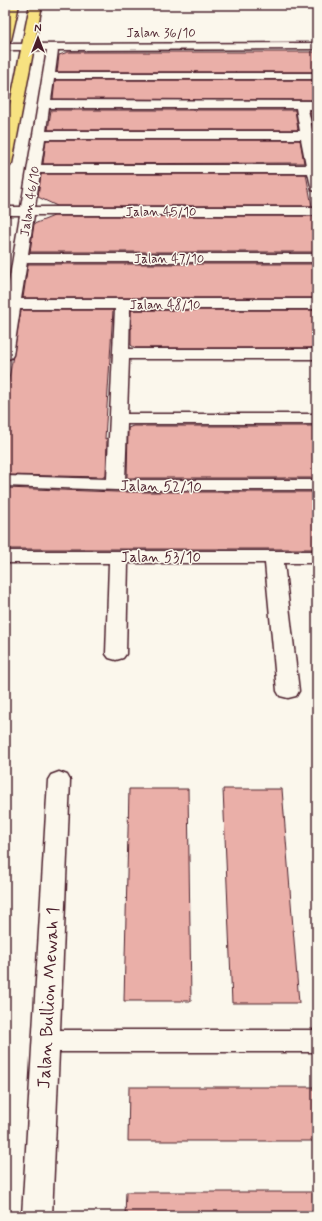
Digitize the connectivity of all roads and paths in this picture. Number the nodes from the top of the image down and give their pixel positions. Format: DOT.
graph roads {
  1 [pos="13,5"];
  2 [pos="36,5"];
  3 [pos="5,40"];
  4 [pos="317,46"];
  5 [pos="5,47"];
  6 [pos="27,47"];
  7 [pos="53,47"];
  8 [pos="49,76"];
  9 [pos="317,76"];
  10 [pos="44,104"];
  11 [pos="301,105"];
  12 [pos="317,105"];
  13 [pos="39,135"];
  14 [pos="307,135"];
  15 [pos="5,163"];
  16 [pos="34,169"];
  17 [pos="314,169"];
  18 [pos="317,187"];
  19 [pos="5,211"];
  20 [pos="28,211"];
  21 [pos="317,211"];
  22 [pos="20,258"];
  23 [pos="317,258"];
  24 [pos="13,304"];
  25 [pos="123,304"];
  26 [pos="317,304"];
  27 [pos="5,354"];
  28 [pos="121,354"];
  29 [pos="317,354"];
  30 [pos="317,418"];
  31 [pos="119,419"];
  32 [pos="5,481"];
  33 [pos="116,485"];
  34 [pos="317,485"];
  35 [pos="5,557"];
  36 [pos="119,557"];
  37 [pos="274,557"];
  38 [pos="317,557"];
  39 [pos="116,654"];
  40 [pos="288,691"];
  41 [pos="60,780"];
  42 [pos="46,1041"];
  43 [pos="317,1041"];
  44 [pos="37,1216"];
  1 -- 3 [label="main road"];
  2 -- 6 [label="main road, Jalan 46/10"];
  4 -- 7 [label="street, Jalan 36/10"];
  5 -- 6 [label="street, Jalan 36/10"];
  6 -- 7 [label="street, Jalan 36/10"];
  6 -- 15 [label="main road, Jalan 46/10"];
  7 -- 8 [label="street, Jalan 46/10"];
  8 -- 9 [label="street"];
  8 -- 10 [label="street, Jalan 46/10"];
  10 -- 11 [label="street"];
  10 -- 13 [label="street, Jalan 46/10"];
  11 -- 12 [label="street"];
  11 -- 14 [label="street"];
  13 -- 14 [label="street"];
  13 -- 16 [label="street, Jalan 46/10"];
  14 -- 17 [label="street"];
  16 -- 17 [label="street"];
  16 -- 20 [label="street, Jalan 46/10"];
  17 -- 18 [label="street"];
  19 -- 20 [label="street, Jalan 45/10"];
  20 -- 21 [label="street, Jalan 45/10"];
  20 -- 22 [label="street, Jalan 46/10"];
  22 -- 23 [label="street, Jalan 47/10"];
  22 -- 24 [label="street, Jalan 46/10"];
  24 -- 25 [label="street, Jalan 48/10"];
  24 -- 27 [label="street, Jalan 46/10"];
  25 -- 26 [label="street, Jalan 48/10"];
  25 -- 28 [label="street"];
  28 -- 29 [label="street"];
  28 -- 31 [label="street"];
  30 -- 31 [label="street"];
  31 -- 33 [label="street"];
  32 -- 33 [label="street, Jalan 52/10"];
  33 -- 34 [label="street, Jalan 52/10"];
  35 -- 36 [label="street, Jalan 53/10"];
  36 -- 37 [label="street, Jalan 53/10"];
  36 -- 39 [label="street"];
  37 -- 38 [label="street, Jalan 53/10"];
  37 -- 40 [label="street"];
  41 -- 42 [label="street, Jalan Bullion Mewah 1"];
  42 -- 43 [label="street"];
  42 -- 44 [label="street, Jalan Bullion Mewah 1"];
}
